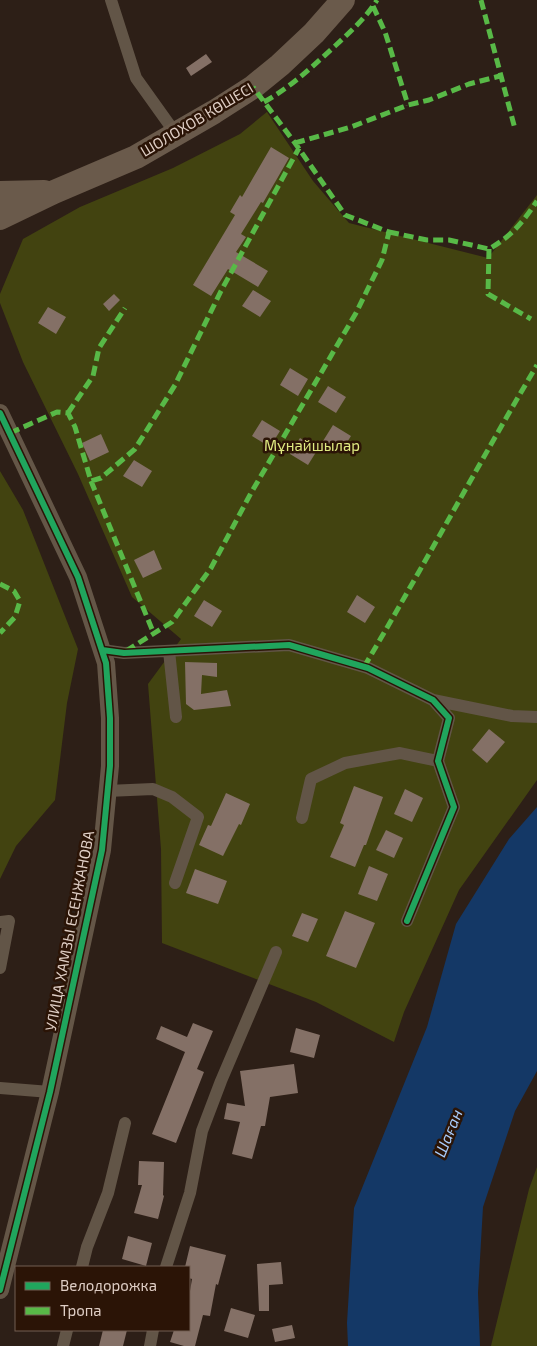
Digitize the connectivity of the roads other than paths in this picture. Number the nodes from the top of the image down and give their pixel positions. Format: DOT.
graph roads {
  1 [pos="111,0"];
  2 [pos="343,0"];
  3 [pos="176,134"];
  4 [pos="54,192"];
  5 [pos="0,193"];
  6 [pos="0,218"];
  7 [pos="0,414"];
  8 [pos="102,650"];
  9 [pos="169,651"];
  10 [pos="434,700"];
  11 [pos="176,717"];
  12 [pos="537,717"];
  13 [pos="438,761"];
  14 [pos="107,791"];
  15 [pos="302,818"];
  16 [pos="175,883"];
  17 [pos="407,921"];
  18 [pos="0,922"];
  19 [pos="276,952"];
  20 [pos="0,968"];
  21 [pos="0,1088"];
  22 [pos="50,1092"];
  23 [pos="125,1123"];
  24 [pos="82,1266"];
  25 [pos="166,1266"];
  26 [pos="0,1290"];
  27 [pos="67,1331"];
  28 [pos="153,1331"];
  29 [pos="63,1346"];
  30 [pos="150,1346"];
  1 -- 3 [label="street"];
  2 -- 3 [label="highway, ШОЛОХОВ КӨШЕСІ"];
  3 -- 4 [label="highway, ШОЛОХОВ КӨШЕСІ"];
  4 -- 5 [label="highway, ШОЛОХОВ КӨШЕСІ"];
  4 -- 6 [label="highway, ШОЛОХОВ КӨШЕСІ"];
  7 -- 8 [label="street, УЛИЦА ХАМЗЫ ЕСЕНЖАНОВА"];
  8 -- 9 [label="street"];
  8 -- 14 [label="street, УЛИЦА ХАМЗЫ ЕСЕНЖАНОВА"];
  9 -- 10 [label="street"];
  9 -- 11 [label="street"];
  10 -- 12 [label="street"];
  10 -- 13 [label="street"];
  13 -- 15 [label="street"];
  13 -- 17 [label="street"];
  14 -- 16 [label="street"];
  14 -- 22 [label="street, УЛИЦА ХАМЗЫ ЕСЕНЖАНОВА"];
  18 -- 20 [label="street"];
  19 -- 25 [label="street"];
  21 -- 22 [label="street"];
  22 -- 26 [label="street, УЛИЦА ХАМЗЫ ЕСЕНЖАНОВА"];
  23 -- 24 [label="street"];
  27 -- 29 [label="street"];
  28 -- 30 [label="street"];
}
